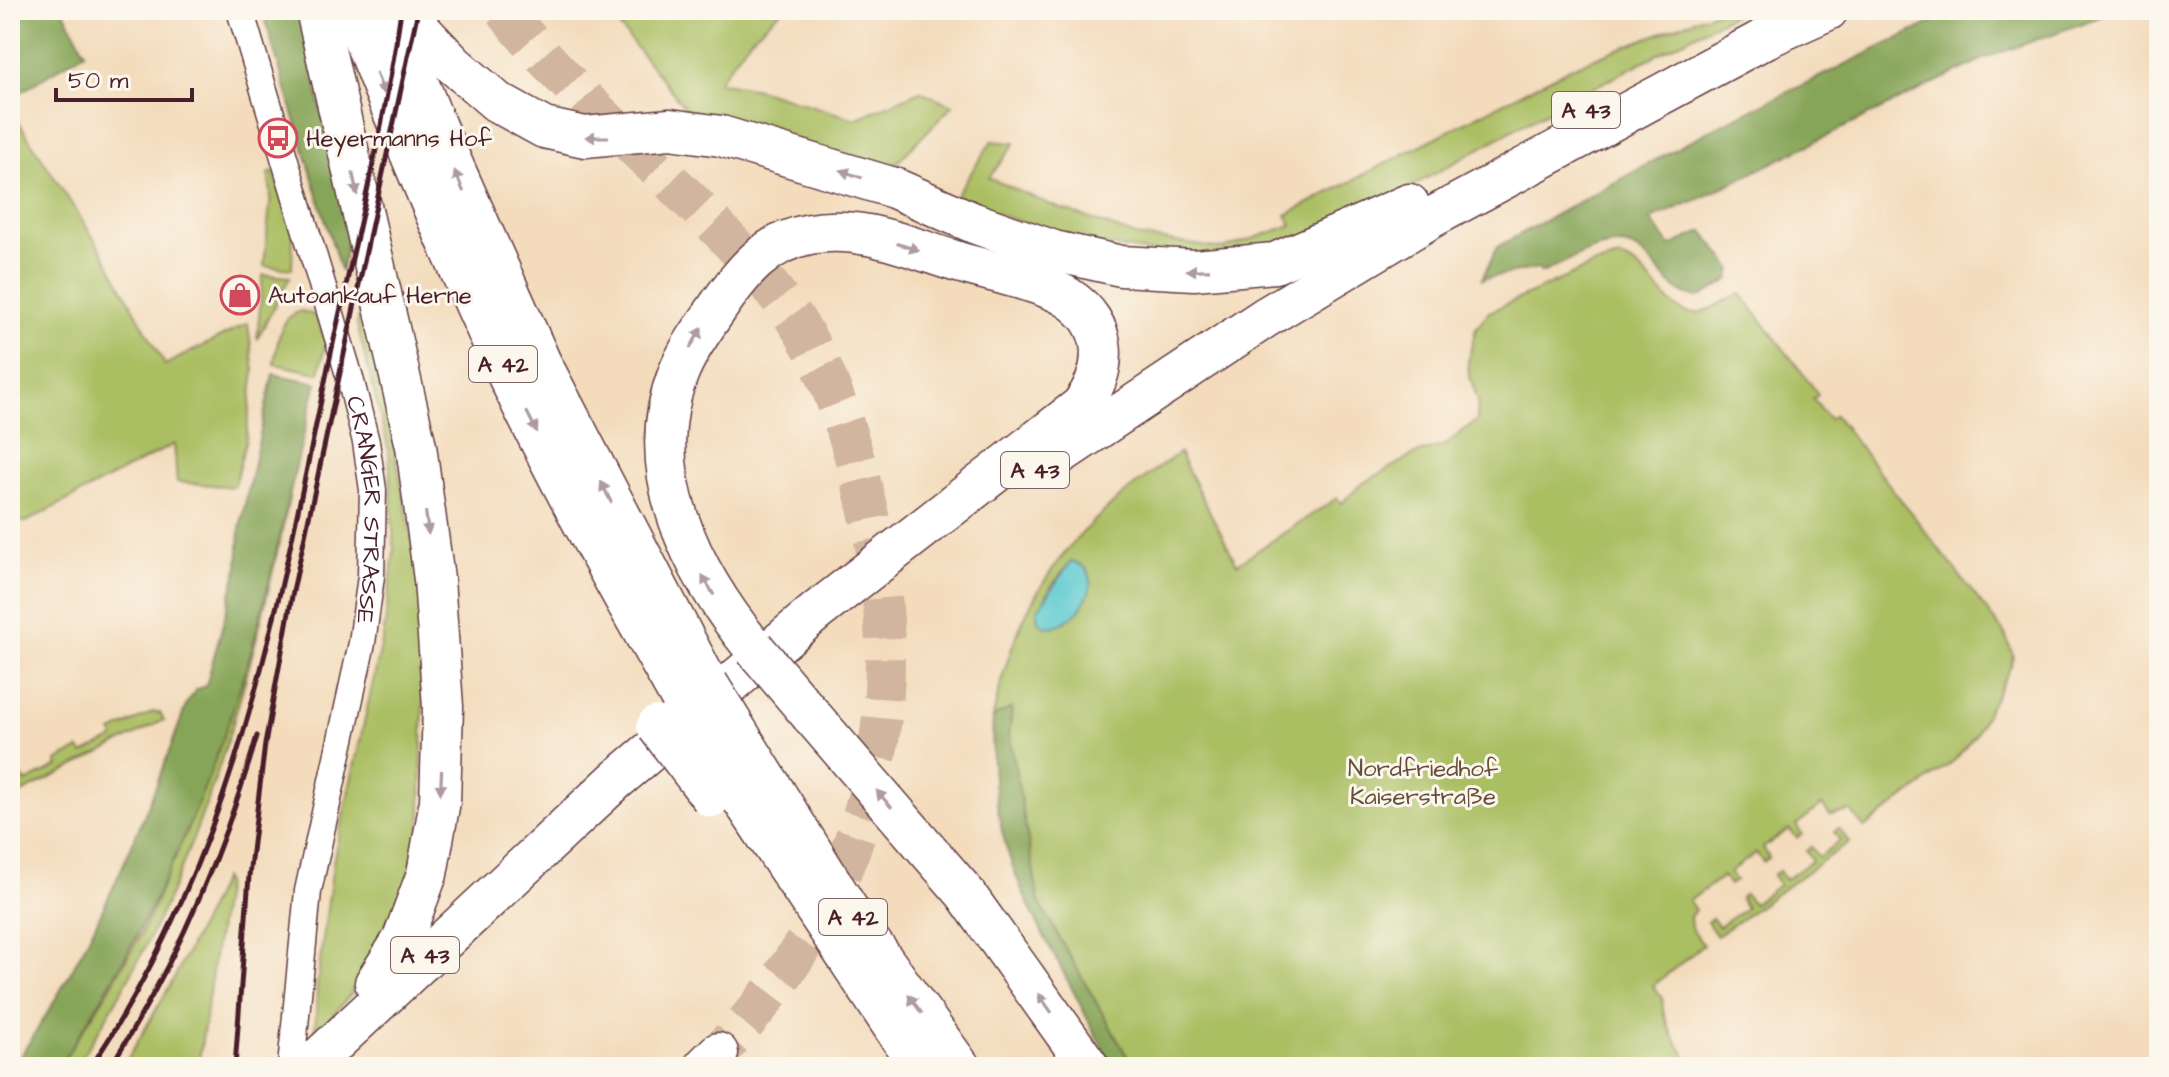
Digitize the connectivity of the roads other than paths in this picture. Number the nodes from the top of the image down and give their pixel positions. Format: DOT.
graph roads {
  1 [pos="240,10"];
  2 [pos="316,10"];
  3 [pos="352,10"];
  4 [pos="389,10"];
  5 [pos="402,10"];
  6 [pos="1791,10"];
  7 [pos="1828,10"];
  8 [pos="1453,182"];
  9 [pos="1029,450"];
  10 [pos="683,705"];
  11 [pos="732,779"];
  12 [pos="312,1060"];
  13 [pos="919,1066"];
  14 [pos="960,1067"];
  15 [pos="1089,1067"];
  1 -- 12 [label="street, CRANGER STRASSE"];
  2 -- 12 [label="highway, one-way"];
  3 -- 10 [label="highway, A 42, one-way"];
  10 -- 4 [label="highway, A 42, one-way"];
  8 -- 5 [label="highway, one-way"];
  6 -- 8 [label="highway, A 43"];
  7 -- 12 [label="highway, A 43"];
  8 -- 9 [label="highway, A 43"];
  9 -- 12 [label="highway, A 43"];
  15 -- 9 [label="highway, one-way, bridge"];
  10 -- 11 [label="highway, A 42, bridge"];
  10 -- 11 [label="highway, bridge"];
  11 -- 13 [label="highway"];
  14 -- 11 [label="highway, A 42, one-way"];
}
